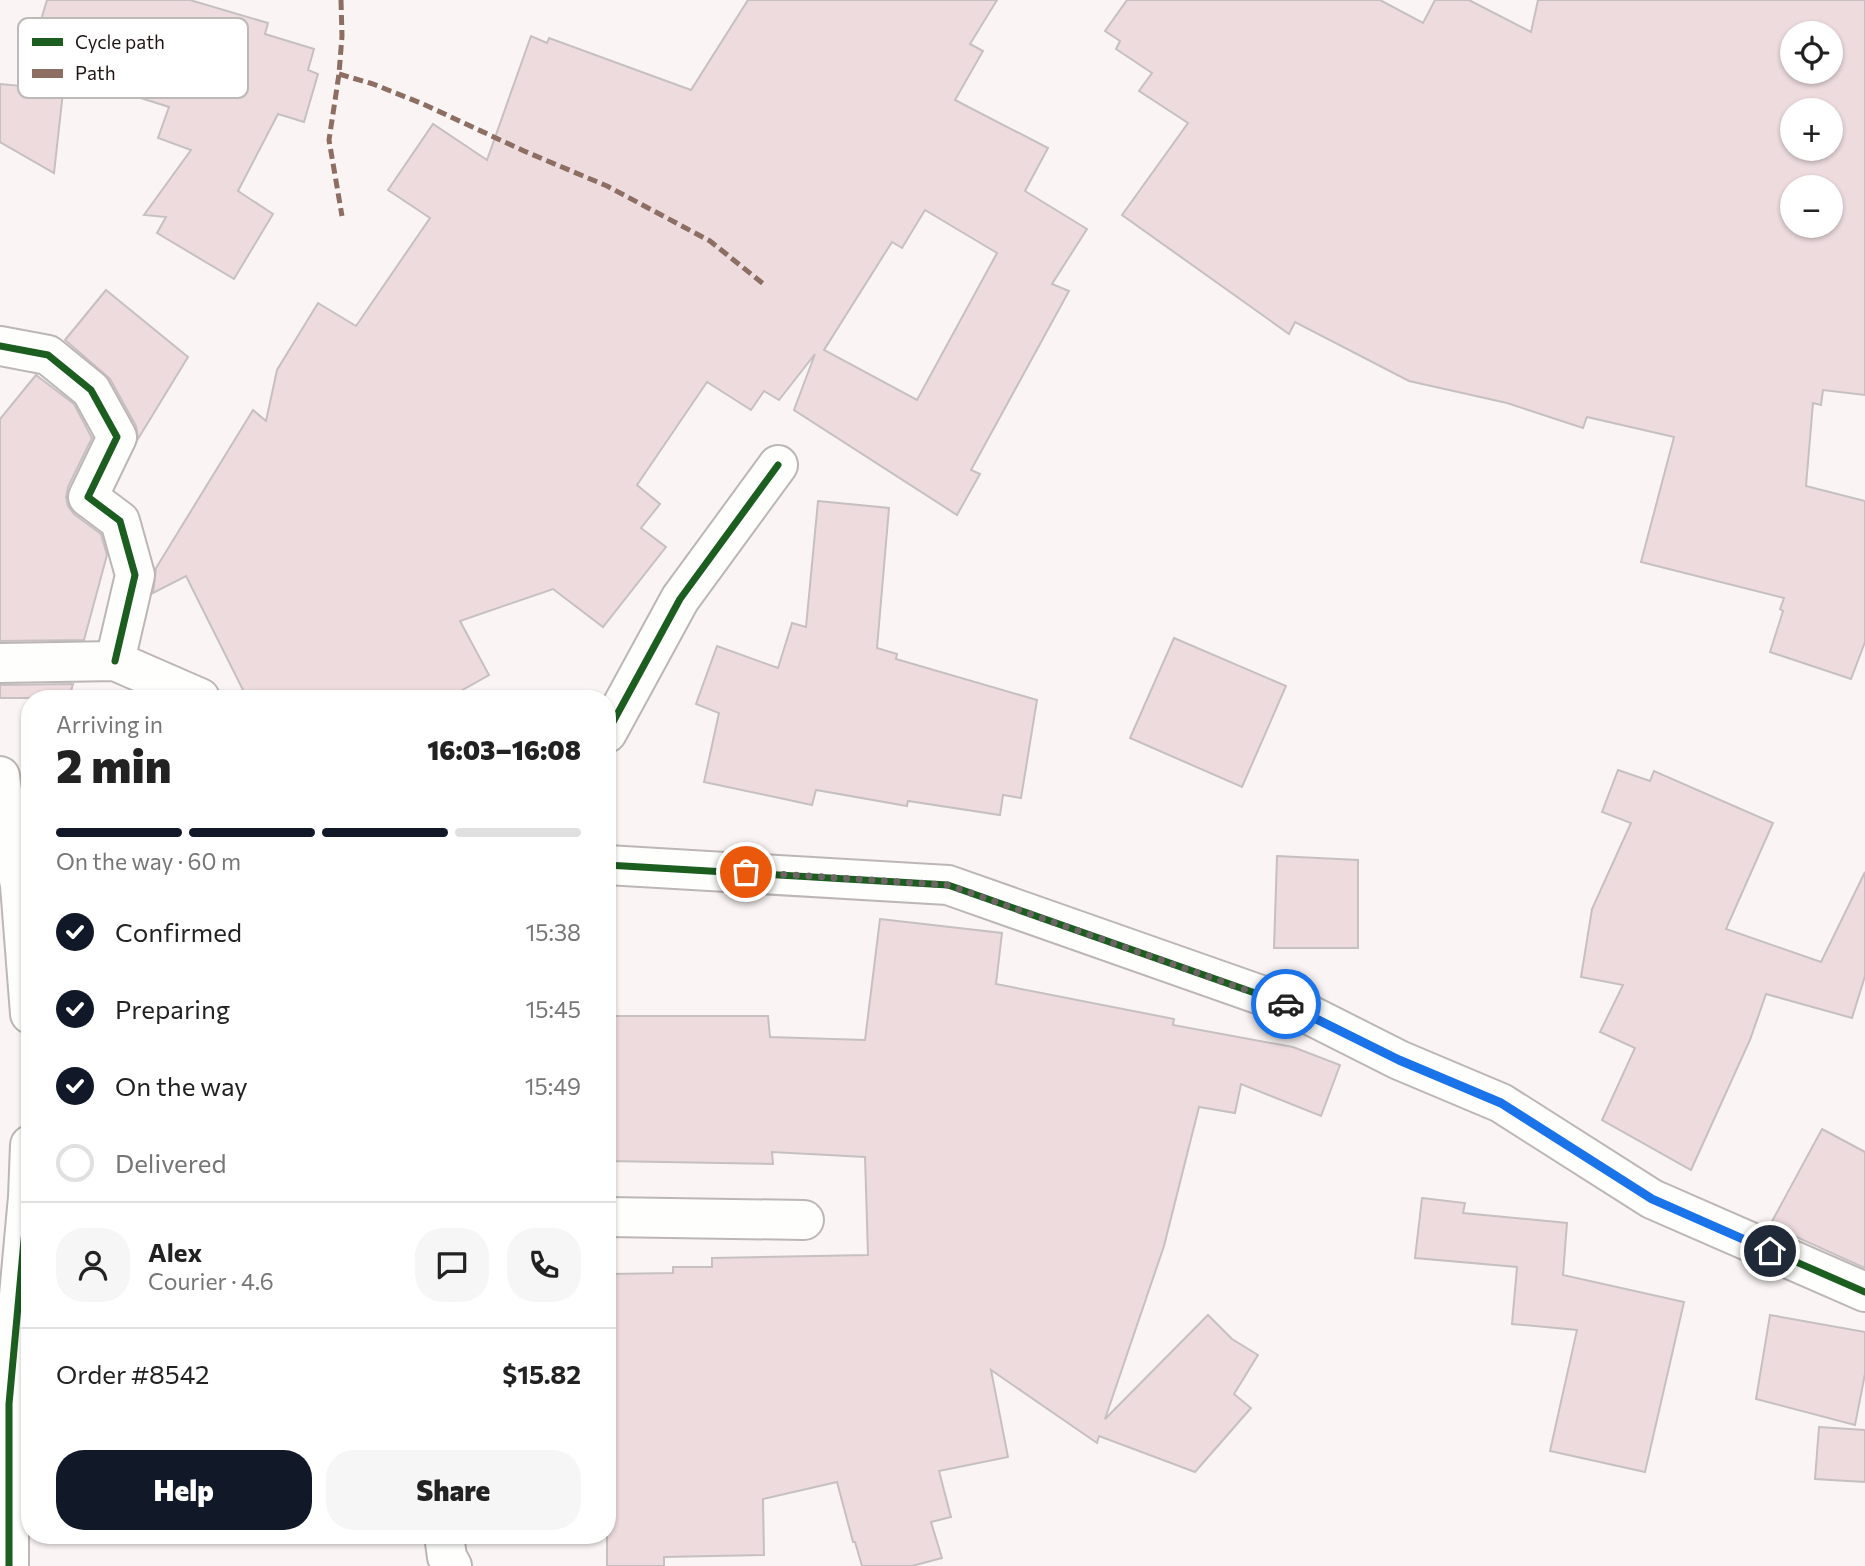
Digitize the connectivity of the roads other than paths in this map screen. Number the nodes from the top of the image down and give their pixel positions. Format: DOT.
graph roads {
  1 [pos="0,346"];
  2 [pos="778,465"];
  3 [pos="115,661"];
  4 [pos="0,663"];
  5 [pos="182,690"];
  6 [pos="616,716"];
  7 [pos="0,776"];
  8 [pos="616,866"];
  9 [pos="21,908"];
  10 [pos="616,1217"];
  11 [pos="804,1220"];
  12 [pos="21,1260"];
  13 [pos="1865,1292"];
  14 [pos="5,1404"];
  15 [pos="445,1544"];
  16 [pos="9,1566"];
  17 [pos="452,1566"];
  1 -- 3 [label="street"];
  2 -- 6 [label="street"];
  3 -- 4 [label="street"];
  3 -- 5 [label="street"];
  7 -- 9 [label="street"];
  8 -- 13 [label="street"];
  10 -- 11 [label="street"];
  12 -- 14 [label="street"];
  14 -- 16 [label="street"];
  15 -- 17 [label="street"];
}
